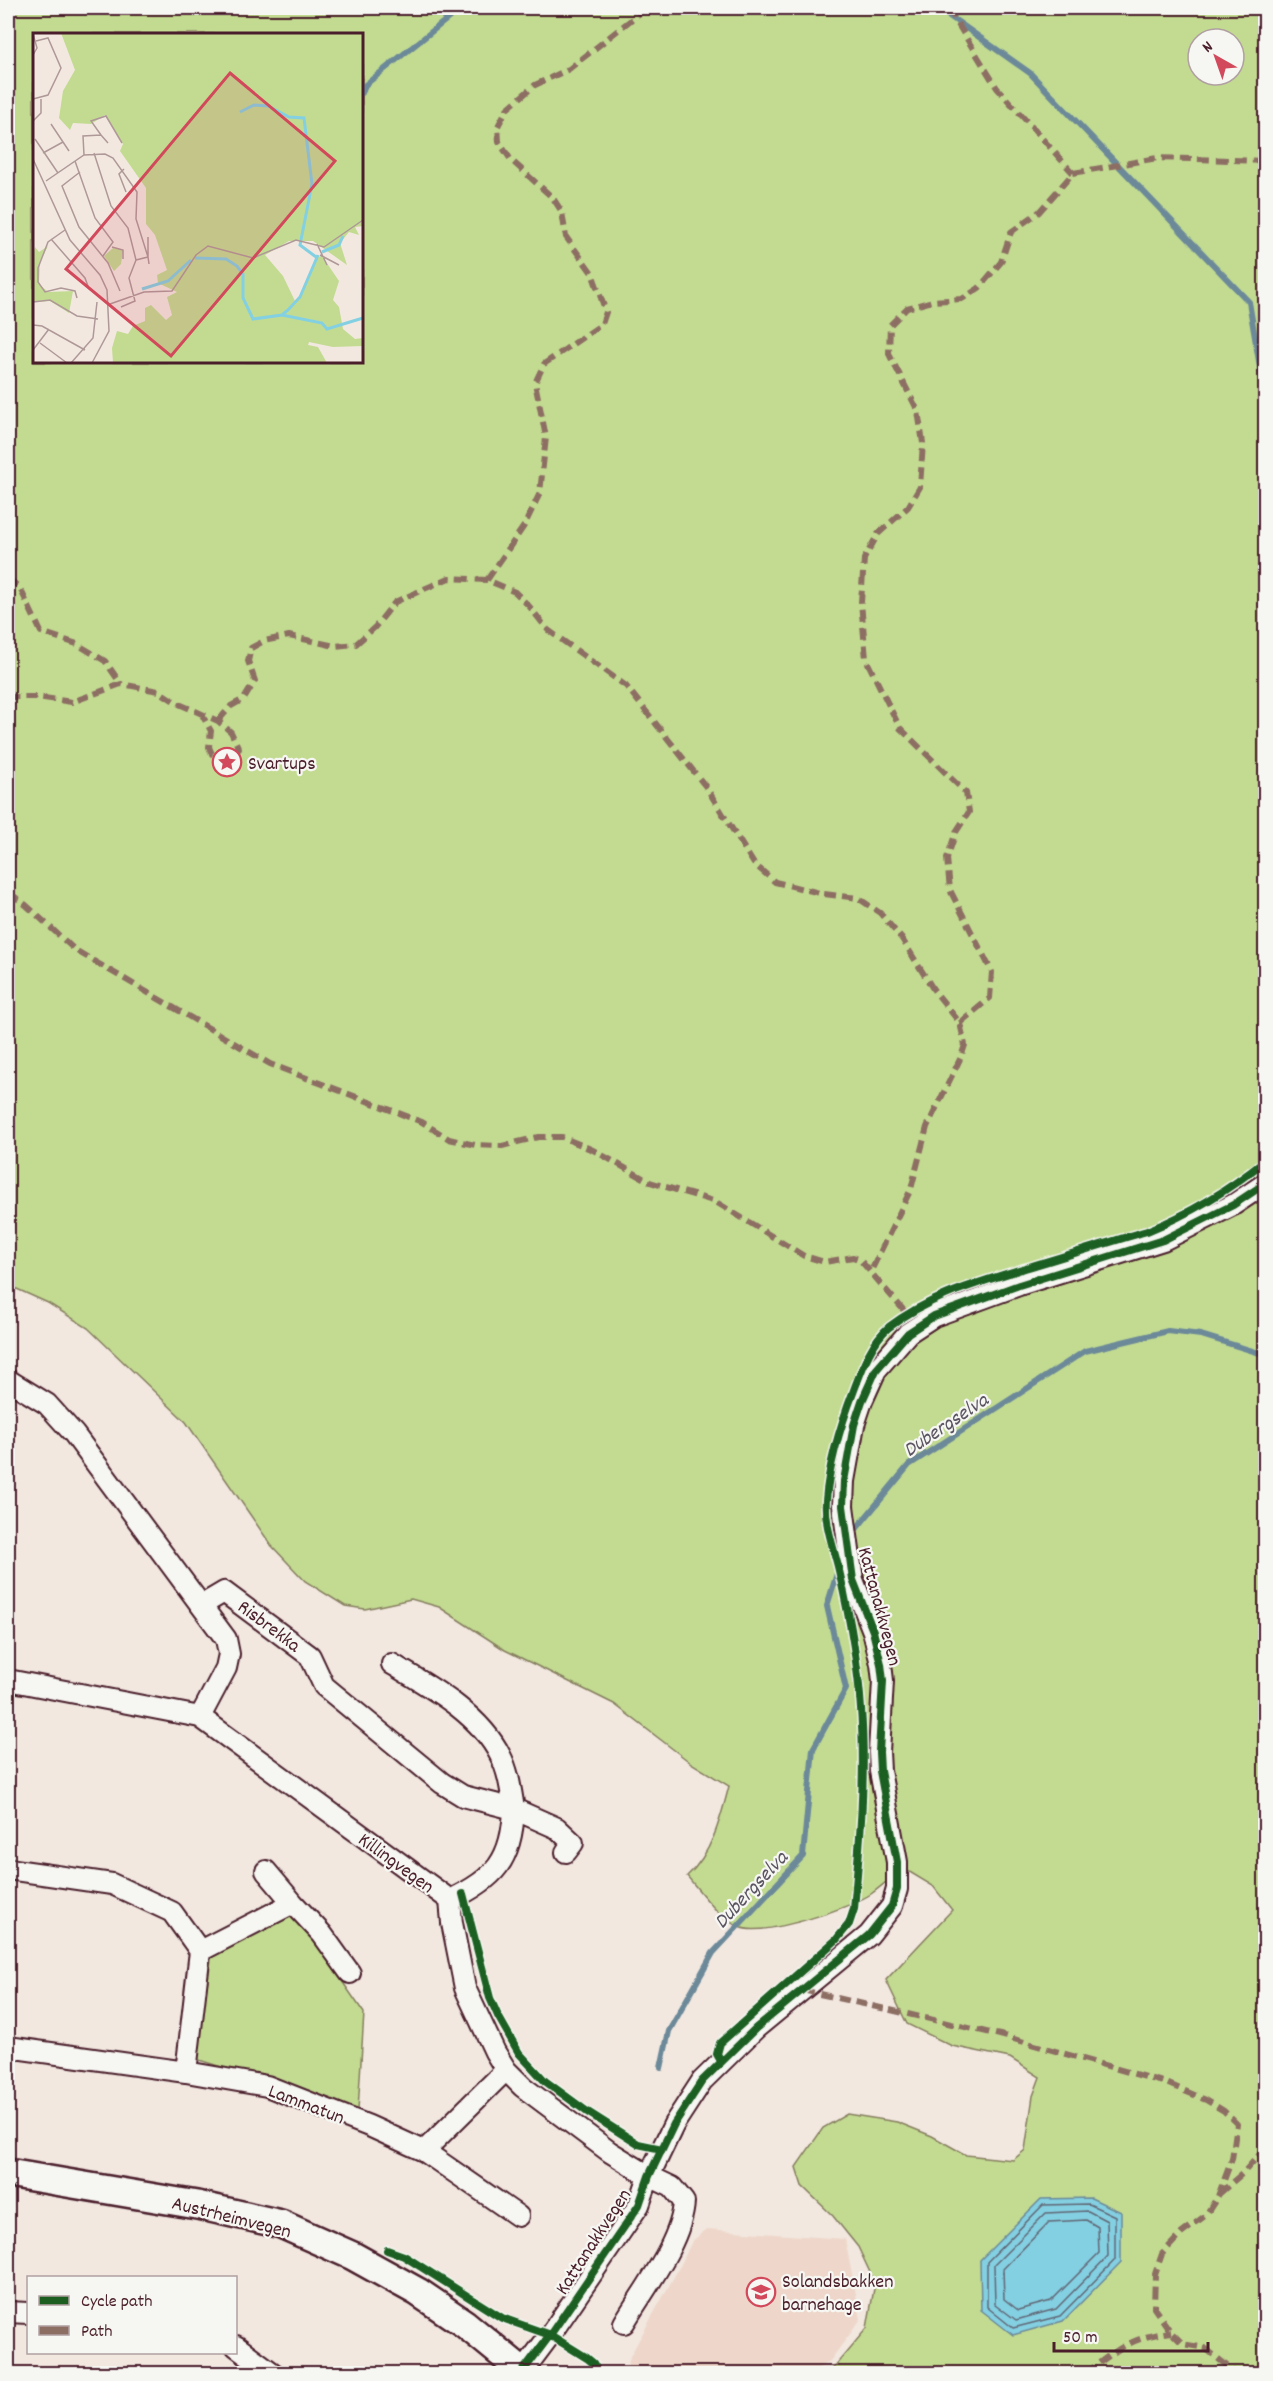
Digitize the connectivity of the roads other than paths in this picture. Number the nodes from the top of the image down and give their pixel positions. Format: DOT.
graph roads {
  1 [pos="1266,1183"];
  2 [pos="8,1380"];
  3 [pos="202,1605"];
  4 [pos="392,1664"];
  5 [pos="8,1680"];
  6 [pos="200,1717"];
  7 [pos="514,1809"];
  8 [pos="566,1852"];
  9 [pos="8,1869"];
  10 [pos="266,1871"];
  11 [pos="450,1900"];
  12 [pos="293,1903"];
  13 [pos="200,1951"];
  14 [pos="350,1973"];
  15 [pos="8,2047"];
  16 [pos="506,2070"];
  17 [pos="186,2072"];
  18 [pos="424,2151"];
  19 [pos="8,2173"];
  20 [pos="649,2176"];
  21 [pos="518,2216"];
  22 [pos="8,2312"];
  23 [pos="27,2313"];
  24 [pos="624,2323"];
  25 [pos="237,2347"];
  26 [pos="524,2372"];
  27 [pos="274,2373"];
  1 -- 20 [label="street, Kattanakkvegen"];
  2 -- 3 [label="street"];
  3 -- 6 [label="street"];
  3 -- 7 [label="street, Risbrekka"];
  4 -- 7 [label="street"];
  5 -- 6 [label="street, Killingvegen"];
  6 -- 11 [label="street, Killingvegen"];
  7 -- 8 [label="street, Risbrekka"];
  7 -- 11 [label="street"];
  9 -- 13 [label="street"];
  10 -- 12 [label="street"];
  11 -- 16 [label="street, Killingvegen"];
  12 -- 13 [label="street"];
  12 -- 14 [label="street"];
  13 -- 17 [label="street"];
  15 -- 17 [label="street, Lammatun"];
  16 -- 18 [label="street"];
  16 -- 20 [label="street, Killingvegen"];
  17 -- 18 [label="street, Lammatun"];
  18 -- 21 [label="street, Lammatun"];
  19 -- 26 [label="main road, Austrheimvegen"];
  20 -- 24 [label="street, Kattanakkvegen"];
  20 -- 26 [label="street, Kattanakkvegen"];
  22 -- 23 [label="street"];
  25 -- 27 [label="street"];
}
